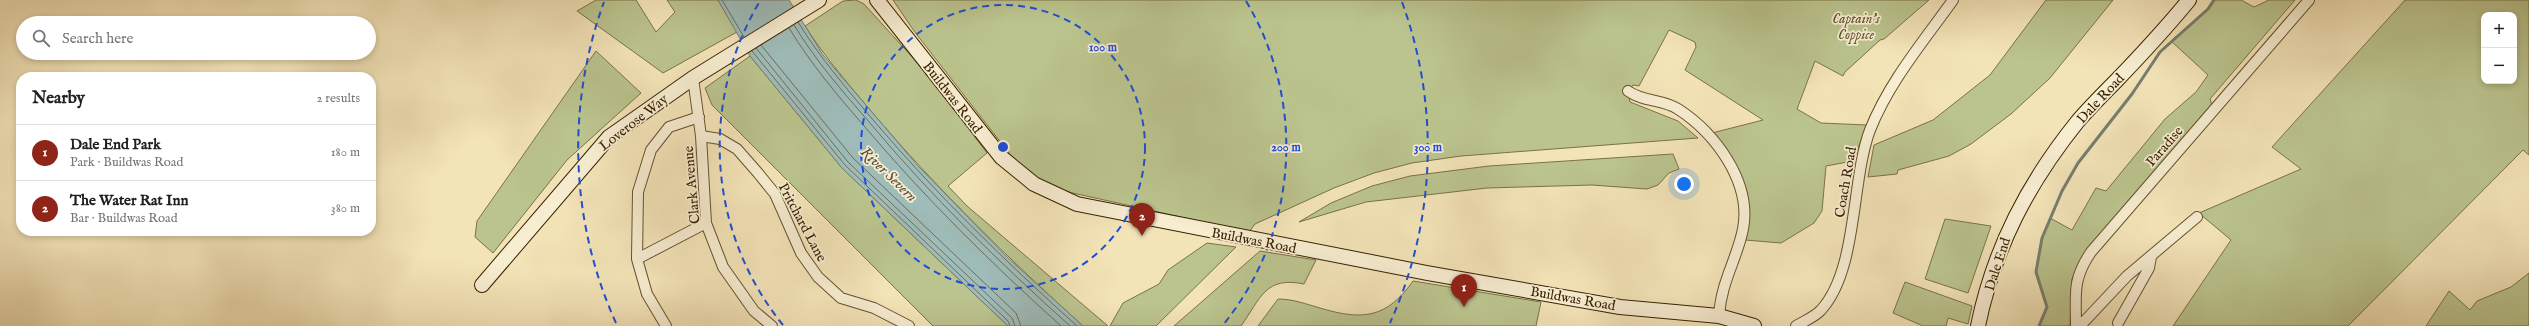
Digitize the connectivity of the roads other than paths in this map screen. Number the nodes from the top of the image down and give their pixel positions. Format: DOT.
graph roads {
  1 [pos="819,0"];
  2 [pos="877,0"];
  3 [pos="1953,0"];
  4 [pos="2189,0"];
  5 [pos="2310,0"];
  6 [pos="693,78"];
  7 [pos="1632,97"];
  8 [pos="699,117"];
  9 [pos="701,136"];
  10 [pos="2021,204"];
  11 [pos="2198,217"];
  12 [pos="706,223"];
  13 [pos="2151,257"];
  14 [pos="637,259"];
  15 [pos="482,285"];
  16 [pos="1719,316"];
  17 [pos="2118,323"];
  18 [pos="666,326"];
  19 [pos="772,326"];
  20 [pos="909,326"];
  21 [pos="1754,326"];
  22 [pos="1796,326"];
  23 [pos="1978,326"];
  24 [pos="2076,326"];
  25 [pos="2080,326"];
  1 -- 6 [label="street, Loverose Way"];
  2 -- 16 [label="street, Buildwas Road"];
  3 -- 22 [label="street, Coach Road"];
  4 -- 10 [label="street, Dale Road"];
  5 -- 24 [label="street, Paradise"];
  6 -- 8 [label="street, Clark Avenue"];
  6 -- 15 [label="street, Loverose Way"];
  7 -- 16 [label="street"];
  8 -- 9 [label="street, Clark Avenue"];
  8 -- 14 [label="street, Clark Avenue"];
  9 -- 12 [label="street, Clark Avenue"];
  9 -- 20 [label="street, Pritchard Lane"];
  10 -- 23 [label="street, Dale End"];
  11 -- 13 [label="street"];
  12 -- 14 [label="street"];
  12 -- 19 [label="street, Clark Avenue"];
  13 -- 17 [label="street"];
  13 -- 25 [label="street"];
  14 -- 18 [label="street, Clark Avenue"];
  16 -- 21 [label="street, Buildwas Road"];
}
